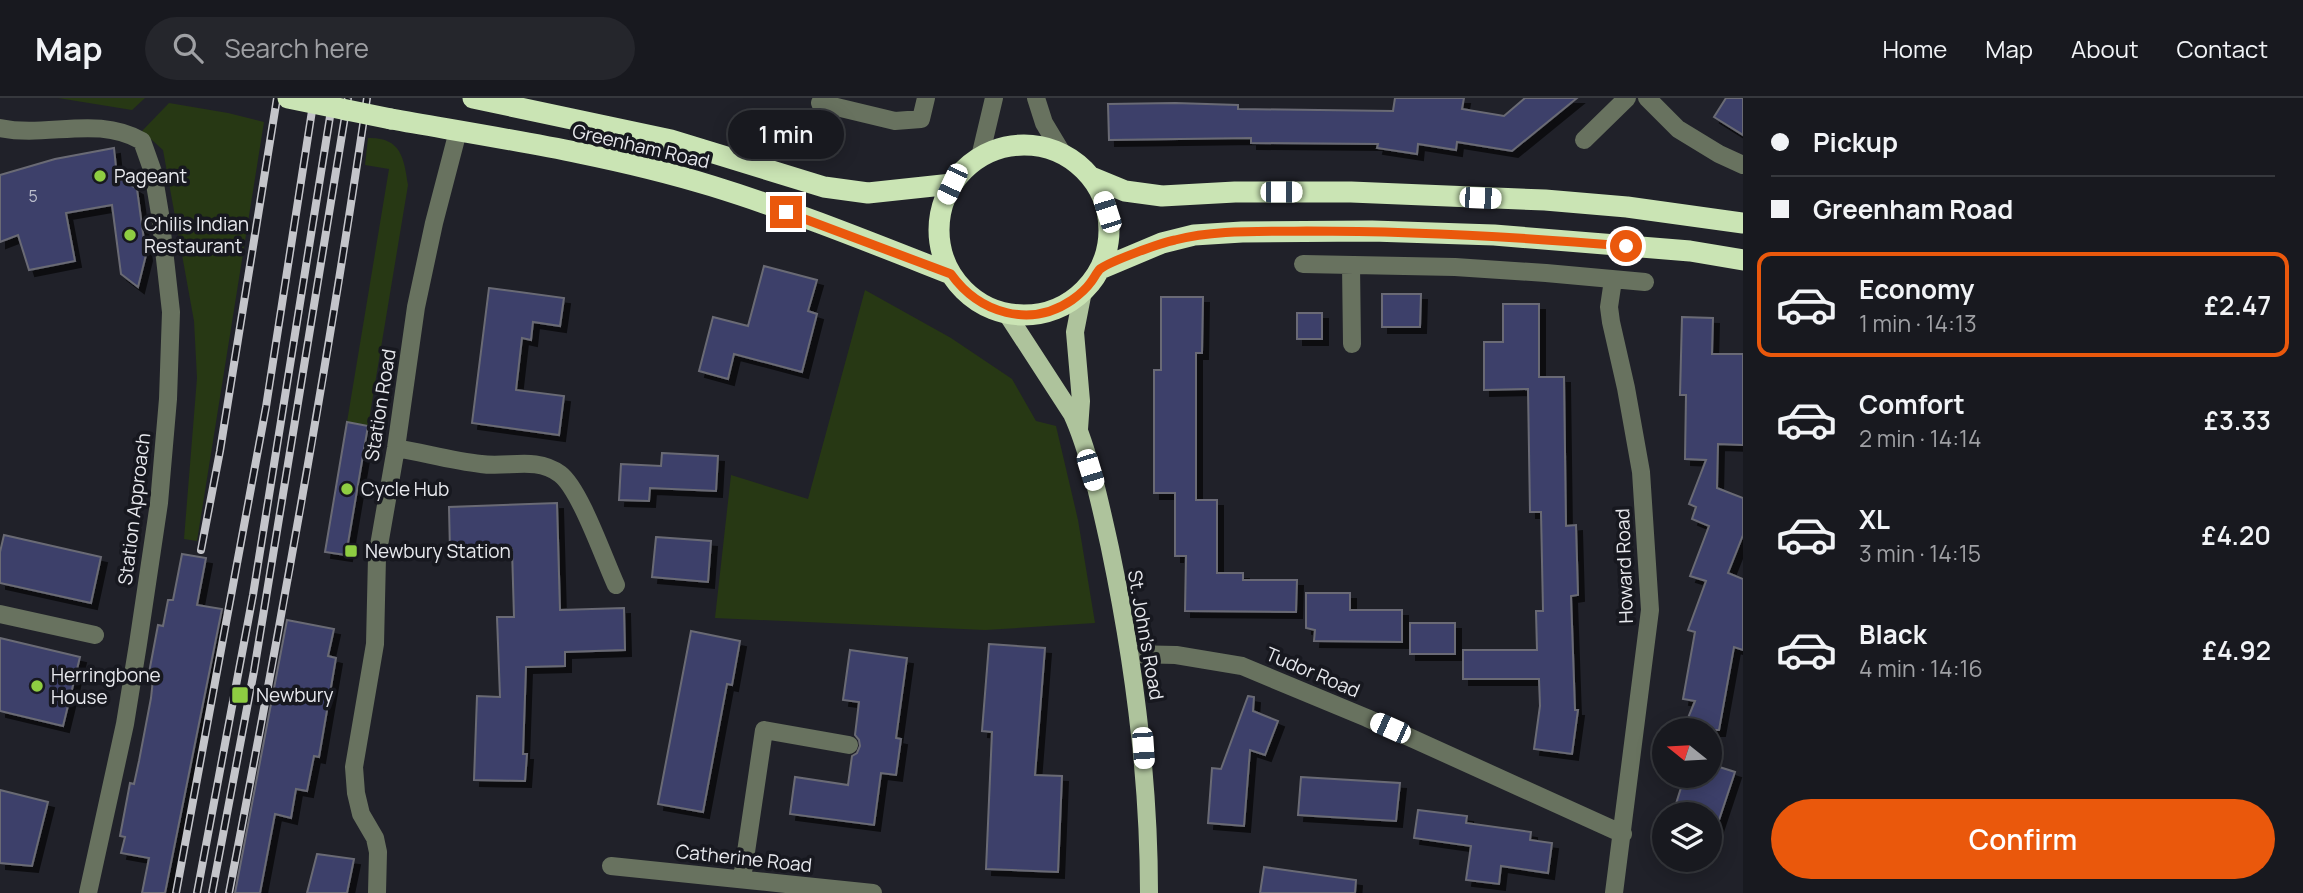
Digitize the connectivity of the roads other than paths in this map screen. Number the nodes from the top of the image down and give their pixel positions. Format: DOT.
graph roads {
  1 [pos="288,98"];
  2 [pos="473,98"];
  3 [pos="926,98"];
  4 [pos="994,98"];
  5 [pos="1036,98"];
  6 [pos="1627,98"];
  7 [pos="1647,98"];
  8 [pos="820,103"];
  9 [pos="0,128"];
  10 [pos="457,131"];
  11 [pos="1584,140"];
  12 [pos="1062,153"];
  13 [pos="979,157"];
  14 [pos="1743,164"];
  15 [pos="1091,177"];
  16 [pos="952,184"];
  17 [pos="1743,223"];
  18 [pos="1743,260"];
  19 [pos="1303,264"];
  20 [pos="1351,265"];
  21 [pos="1100,269"];
  22 [pos="951,274"];
  23 [pos="1613,280"];
  24 [pos="1645,282"];
  25 [pos="1083,291"];
  26 [pos="1007,314"];
  27 [pos="1352,344"];
  28 [pos="1079,429"];
  29 [pos="396,448"];
  30 [pos="616,585"];
  31 [pos="0,614"];
  32 [pos="95,635"];
  33 [pos="1130,654"];
  34 [pos="849,745"];
  35 [pos="1623,834"];
  36 [pos="611,866"];
  37 [pos="742,879"];
  38 [pos="88,893"];
  39 [pos="377,893"];
  40 [pos="873,893"];
  41 [pos="1149,893"];
  42 [pos="1614,893"];
  1 -- 10 [label="highway, Greenham Road, bridge"];
  2 -- 16 [label="highway, Greenham Road"];
  3 -- 8 [label="street"];
  4 -- 13 [label="street"];
  5 -- 12 [label="street"];
  6 -- 11 [label="street"];
  7 -- 14 [label="street"];
  9 -- 38 [label="street, Station Approach"];
  10 -- 22 [label="highway, Greenham Road"];
  10 -- 29 [label="street, Station Road"];
  12 -- 13 [label="highway"];
  12 -- 15 [label="highway"];
  13 -- 16 [label="highway"];
  15 -- 17 [label="highway"];
  15 -- 21 [label="highway"];
  16 -- 22 [label="highway"];
  18 -- 21 [label="highway"];
  19 -- 20 [label="street"];
  20 -- 23 [label="street"];
  20 -- 27 [label="street"];
  21 -- 25 [label="highway"];
  22 -- 26 [label="highway"];
  23 -- 24 [label="street"];
  23 -- 35 [label="street, Howard Road"];
  25 -- 26 [label="highway"];
  25 -- 28 [label="main road, St. John's Road"];
  26 -- 28 [label="main road, St. John's Road"];
  28 -- 33 [label="main road, St. John's Road"];
  29 -- 30 [label="street"];
  29 -- 39 [label="street, Station Road"];
  31 -- 32 [label="street"];
  33 -- 35 [label="street, Tudor Road"];
  33 -- 41 [label="main road, St. John's Road"];
  34 -- 37 [label="street"];
  35 -- 42 [label="street, Howard Road"];
  36 -- 37 [label="street, Catherine Road"];
  37 -- 40 [label="street, Catherine Road"];
}
